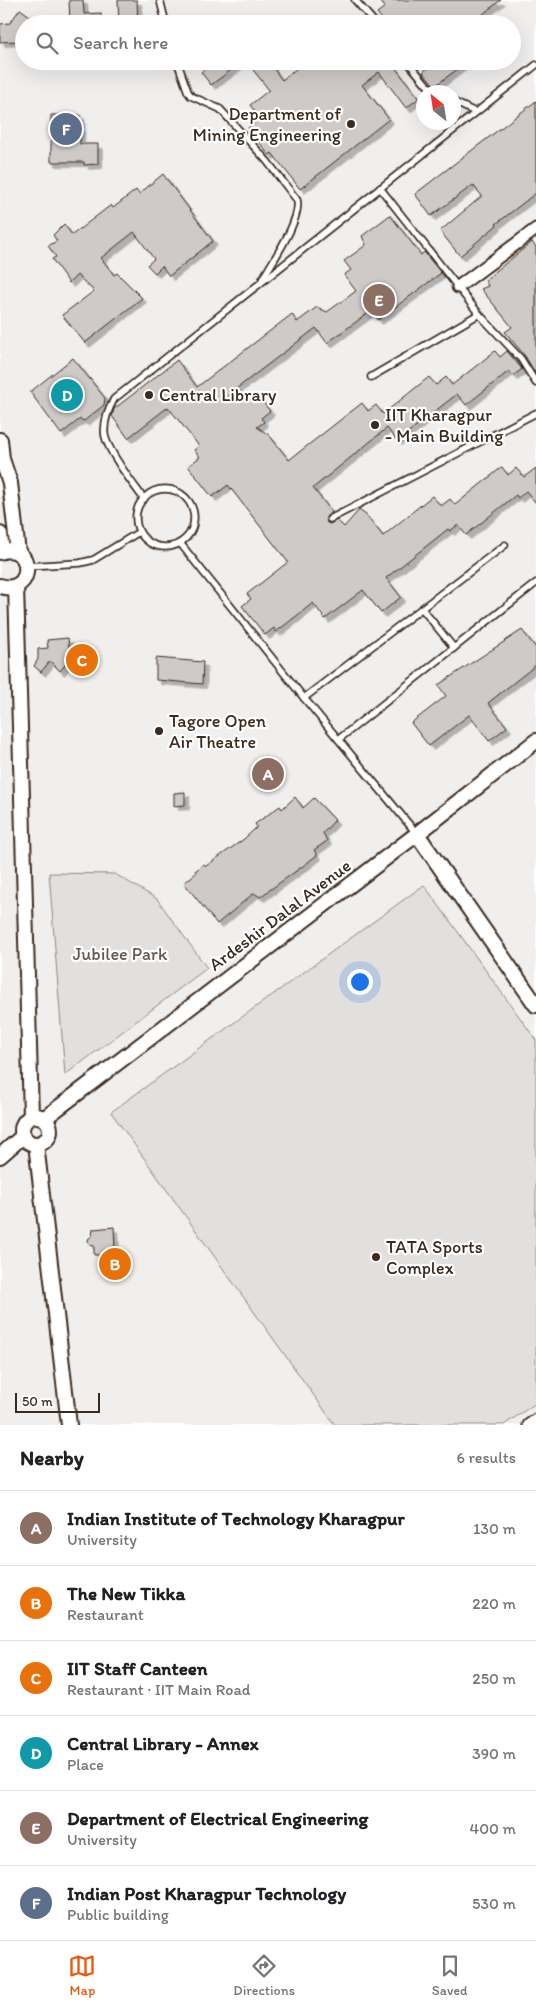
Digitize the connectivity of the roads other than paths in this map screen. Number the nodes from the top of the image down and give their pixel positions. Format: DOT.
graph roads {
  1 [pos="160,0"];
  2 [pos="356,0"];
  3 [pos="164,15"];
  4 [pos="368,15"];
  5 [pos="536,65"];
  6 [pos="180,70"];
  7 [pos="414,70"];
  8 [pos="427,85"];
  9 [pos="461,105"];
  10 [pos="475,112"];
  11 [pos="380,188"];
  12 [pos="536,229"];
  13 [pos="260,283"];
  14 [pos="458,287"];
  15 [pos="479,314"];
  16 [pos="371,377"];
  17 [pos="536,383"];
  18 [pos="536,413"];
  19 [pos="0,440"];
  20 [pos="1,463"];
  21 [pos="144,498"];
  22 [pos="330,519"];
  23 [pos="139,532"];
  24 [pos="0,534"];
  25 [pos="180,543"];
  26 [pos="505,545"];
  27 [pos="1,552"];
  28 [pos="18,553"];
  29 [pos="27,566"];
  30 [pos="536,583"];
  31 [pos="0,586"];
  32 [pos="16,586"];
  33 [pos="422,610"];
  34 [pos="454,648"];
  35 [pos="304,698"];
  36 [pos="339,739"];
  37 [pos="536,741"];
  38 [pos="417,834"];
  39 [pos="536,1005"];
  40 [pos="30,1116"];
  41 [pos="45,1118"];
  42 [pos="23,1136"];
  43 [pos="36,1144"];
  44 [pos="0,1156"];
  45 [pos="536,1420"];
  46 [pos="69,1425"];
  47 [pos="529,1425"];
  1 -- 3 [label="lane"];
  2 -- 4 [label="lane"];
  5 -- 10 [label="lane"];
  6 -- 13 [label="lane"];
  7 -- 8 [label="lane"];
  9 -- 10 [label="lane"];
  10 -- 11 [label="lane"];
  11 -- 13 [label="lane"];
  11 -- 14 [label="lane"];
  12 -- 14 [label="street"];
  13 -- 21 [label="lane"];
  14 -- 15 [label="lane"];
  15 -- 16 [label="lane"];
  15 -- 17 [label="lane"];
  18 -- 22 [label="lane"];
  19 -- 20 [label="street"];
  20 -- 28 [label="street"];
  21 -- 23 [label="lane"];
  21 -- 25 [label="lane"];
  23 -- 25 [label="lane"];
  23 -- 29 [label="lane"];
  24 -- 27 [label="street"];
  25 -- 35 [label="lane"];
  26 -- 33 [label="lane"];
  27 -- 28 [label="street"];
  28 -- 29 [label="street"];
  29 -- 32 [label="street"];
  30 -- 34 [label="lane"];
  31 -- 32 [label="street"];
  32 -- 40 [label="street"];
  33 -- 34 [label="lane"];
  33 -- 35 [label="lane"];
  34 -- 36 [label="lane"];
  35 -- 36 [label="lane"];
  36 -- 38 [label="lane"];
  37 -- 38 [label="street, Ardeshir Dalal Avenue"];
  38 -- 39 [label="street"];
  38 -- 41 [label="street, Ardeshir Dalal Avenue"];
  40 -- 41 [label="street"];
  40 -- 42 [label="street"];
  41 -- 43 [label="street"];
  42 -- 43 [label="street"];
  42 -- 44 [label="street"];
  43 -- 46 [label="street"];
  45 -- 47 [label="street"];
}
